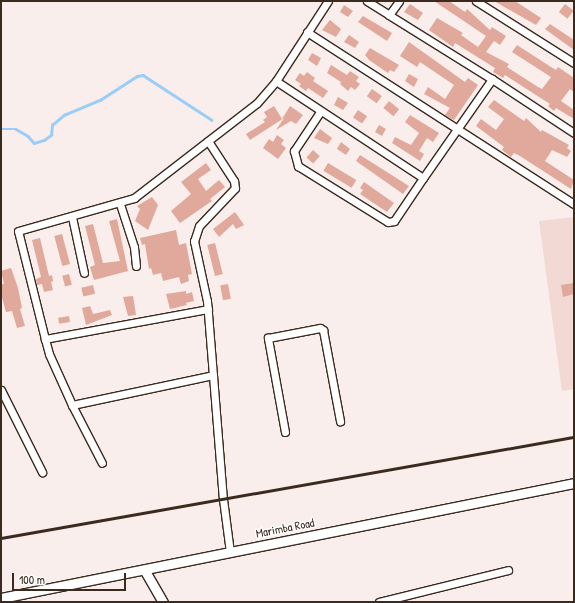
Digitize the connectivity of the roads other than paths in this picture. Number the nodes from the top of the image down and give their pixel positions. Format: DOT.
graph roads {
  1 [pos="328,1"];
  2 [pos="367,1"];
  3 [pos="399,1"];
  4 [pos="476,1"];
  5 [pos="389,15"];
  6 [pos="307,32"];
  7 [pos="574,63"];
  8 [pos="492,79"];
  9 [pos="276,81"];
  10 [pos="320,112"];
  11 [pos="458,130"];
  12 [pos="574,133"];
  13 [pos="208,142"];
  14 [pos="423,178"];
  15 [pos="120,204"];
  16 [pos="574,204"];
  17 [pos="72,216"];
  18 [pos="136,266"];
  19 [pos="84,273"];
  20 [pos="208,309"];
  21 [pos="45,339"];
  22 [pos="213,375"];
  23 [pos="1,390"];
  24 [pos="72,405"];
  25 [pos="340,421"];
  26 [pos="285,432"];
  27 [pos="102,463"];
  28 [pos="42,472"];
  29 [pos="574,483"];
  30 [pos="230,552"];
  31 [pos="508,570"];
  32 [pos="145,571"];
  33 [pos="1,598"];
  34 [pos="163,602"];
  35 [pos="379,602"];
  1 -- 6 [label="street"];
  2 -- 5 [label="street"];
  3 -- 5 [label="street"];
  4 -- 7 [label="street"];
  5 -- 8 [label="street"];
  6 -- 9 [label="street"];
  6 -- 11 [label="street"];
  8 -- 11 [label="street"];
  8 -- 12 [label="street"];
  9 -- 10 [label="street"];
  9 -- 13 [label="street"];
  10 -- 14 [label="street"];
  10 -- 14 [label="street"];
  11 -- 14 [label="street"];
  11 -- 16 [label="street"];
  13 -- 15 [label="street"];
  13 -- 20 [label="street"];
  15 -- 17 [label="street"];
  15 -- 18 [label="street"];
  17 -- 19 [label="street"];
  17 -- 21 [label="street"];
  20 -- 21 [label="street"];
  20 -- 22 [label="street"];
  21 -- 24 [label="street"];
  22 -- 24 [label="street"];
  22 -- 30 [label="street"];
  23 -- 28 [label="street"];
  24 -- 27 [label="street"];
  25 -- 26 [label="street"];
  29 -- 30 [label="street, Marimba Road"];
  30 -- 32 [label="street, Marimba Road"];
  31 -- 35 [label="street"];
  32 -- 33 [label="street, Marimba Road"];
  32 -- 34 [label="street"];
}
